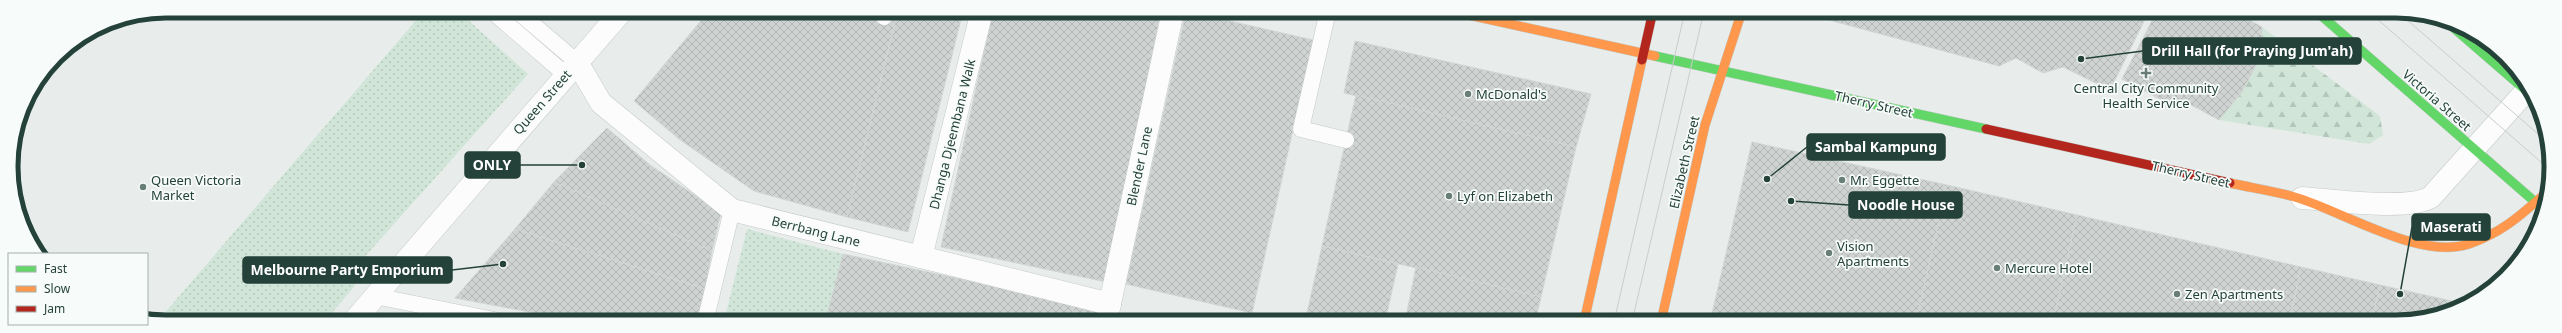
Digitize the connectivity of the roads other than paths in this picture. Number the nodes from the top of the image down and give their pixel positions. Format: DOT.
graph roads {
  1 [pos="502,18"];
  2 [pos="524,18"];
  3 [pos="616,18"];
  4 [pos="980,18"];
  5 [pos="1171,18"];
  6 [pos="1326,18"];
  7 [pos="1489,18"];
  8 [pos="1651,18"];
  9 [pos="1740,18"];
  10 [pos="2324,18"];
  11 [pos="2458,32"];
  12 [pos="1645,53"];
  13 [pos="572,68"];
  14 [pos="1722,70"];
  15 [pos="2519,85"];
  16 [pos="2525,95"];
  17 [pos="1346,140"];
  18 [pos="2474,150"];
  19 [pos="2298,198"];
  20 [pos="2539,206"];
  21 [pos="732,210"];
  22 [pos="921,257"];
  23 [pos="375,296"];
  24 [pos="1108,313"];
  25 [pos="359,315"];
  26 [pos="469,315"];
  27 [pos="707,315"];
  28 [pos="1586,315"];
  29 [pos="1663,315"];
  1 -- 13 [label="lane"];
  2 -- 13 [label="lane"];
  3 -- 13 [label="street, Queen Street"];
  4 -- 22 [label="street, Dhanga Djeembana Walk"];
  5 -- 24 [label="street, Blender Lane"];
  6 -- 17 [label="lane"];
  7 -- 12 [label="street, Therry Street"];
  8 -- 12 [label="street"];
  9 -- 14 [label="street, Elizabeth Street"];
  10 -- 18 [label="street, Victoria Street"];
  11 -- 15 [label="street"];
  12 -- 14 [label="street, Therry Street"];
  12 -- 28 [label="street"];
  13 -- 21 [label="street, Berrbang Lane"];
  13 -- 23 [label="street, Queen Street"];
  14 -- 19 [label="street, Therry Street"];
  14 -- 29 [label="street, Elizabeth Street"];
  16 -- 18 [label="street, Therry Street"];
  18 -- 19 [label="street, Therry Street"];
  18 -- 20 [label="street, Victoria Street"];
  19 -- 20 [label="street, Therry Street"];
  21 -- 22 [label="street, Berrbang Lane"];
  21 -- 27 [label="lane"];
  22 -- 24 [label="street, Berrbang Lane"];
  23 -- 25 [label="street, Queen Street"];
  23 -- 26 [label="lane"];
}
